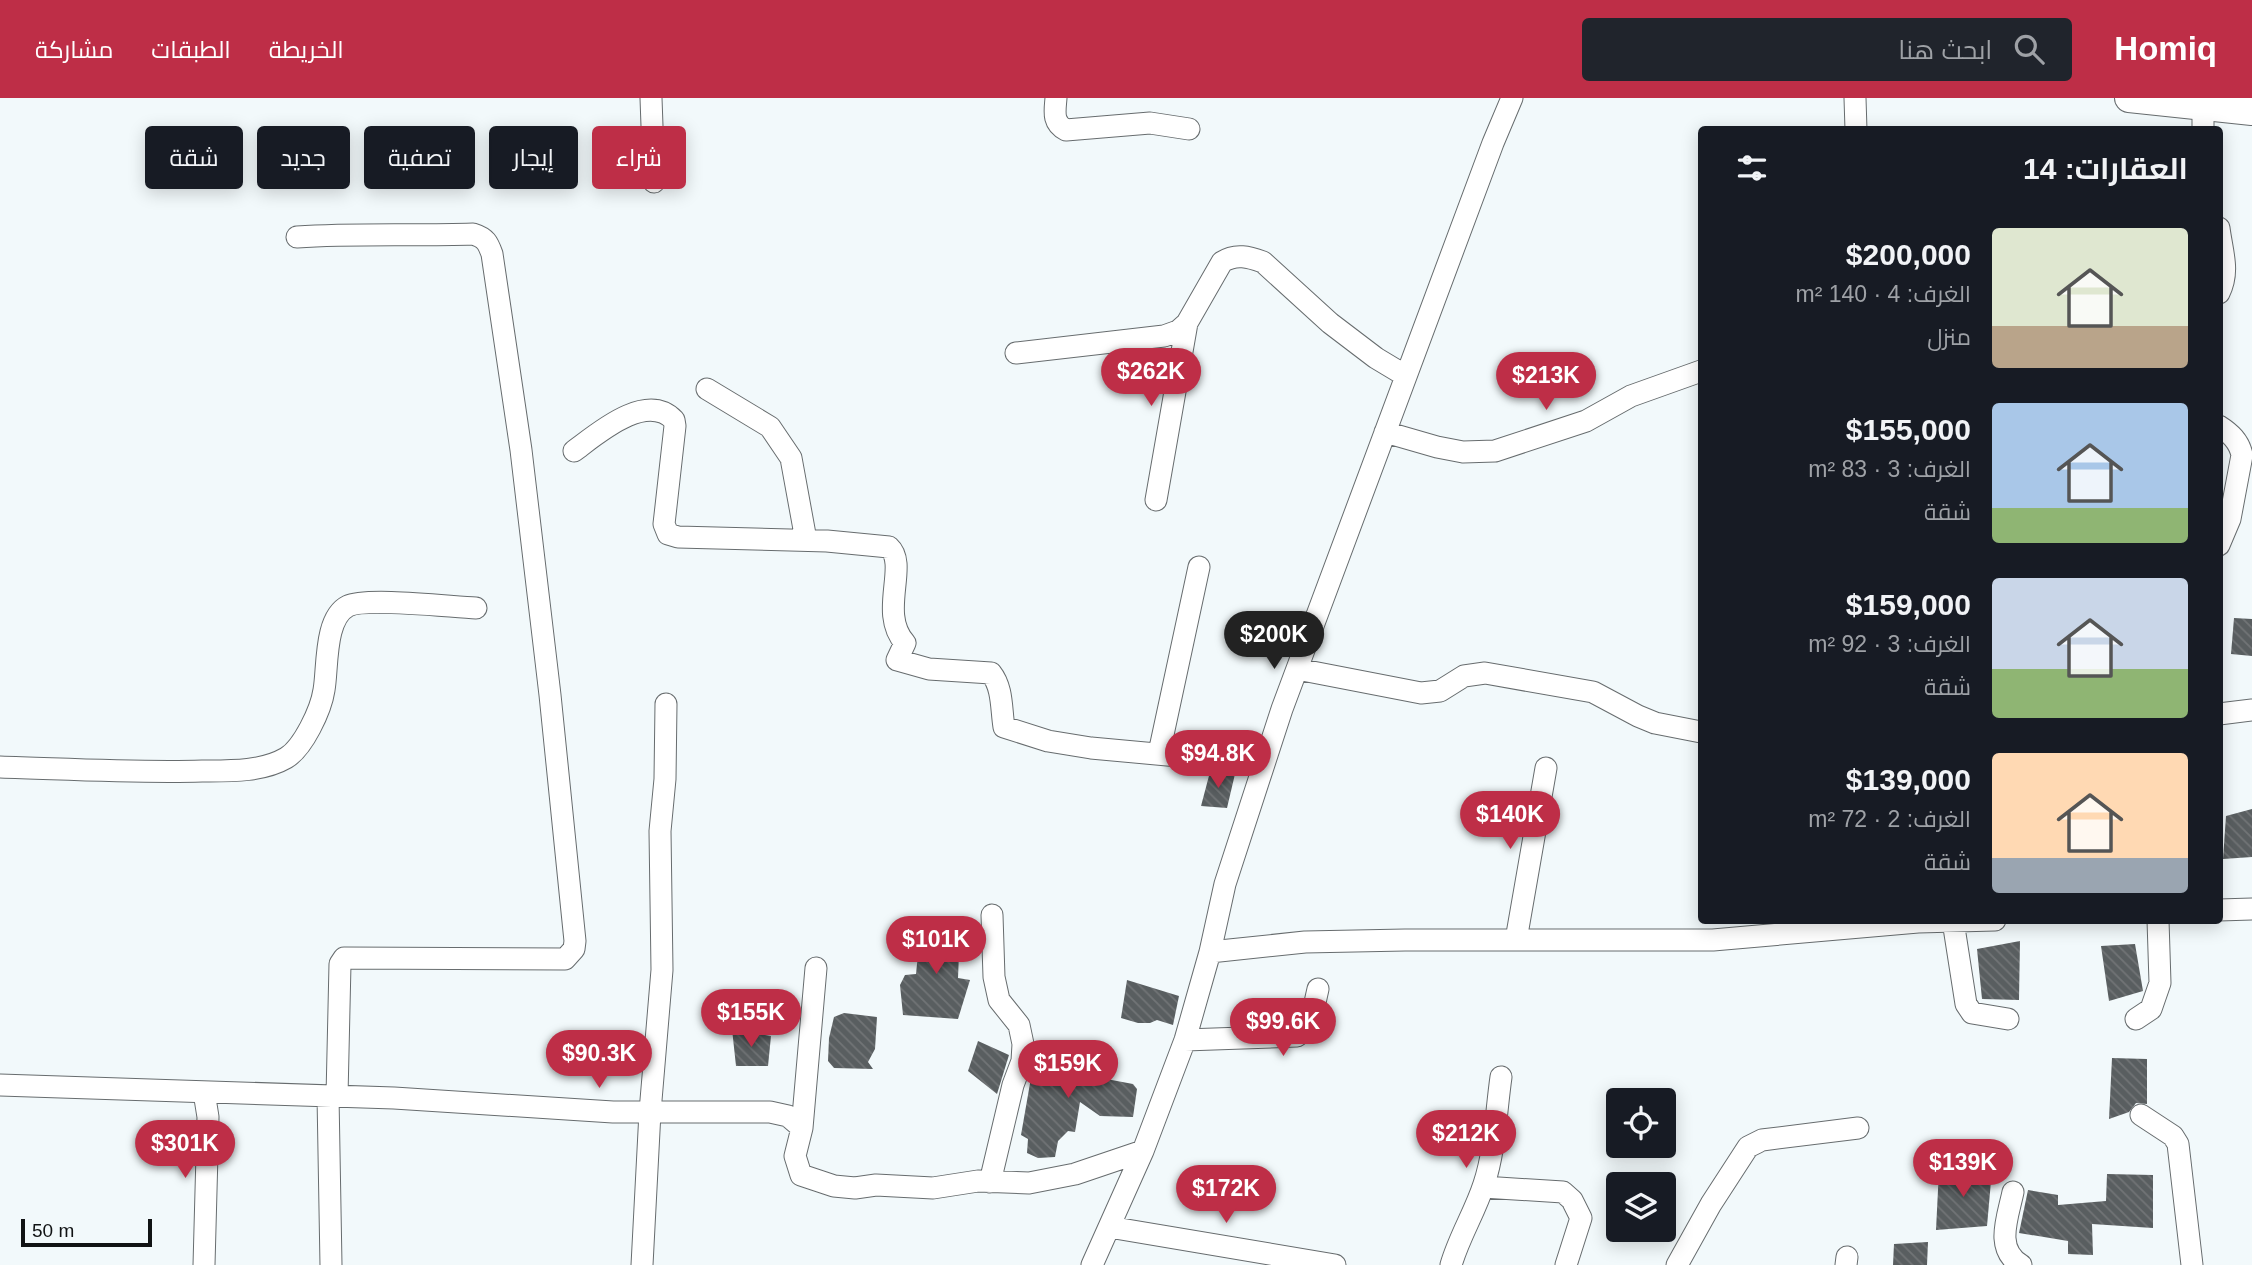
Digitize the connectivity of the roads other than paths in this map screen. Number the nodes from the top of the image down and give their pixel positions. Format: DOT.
graph roads {
  1 [pos="651,98"];
  2 [pos="1056,98"];
  3 [pos="1512,98"];
  4 [pos="1855,98"];
  5 [pos="2129,98"];
  6 [pos="2252,111"];
  7 [pos="2203,118"];
  8 [pos="652,126"];
  9 [pos="1856,126"];
  10 [pos="1189,130"];
  11 [pos="297,237"];
  12 [pos="2223,251"];
  13 [pos="2223,285"];
  14 [pos="1187,323"];
  15 [pos="1016,353"];
  16 [pos="1698,372"];
  17 [pos="1406,376"];
  18 [pos="706,389"];
  19 [pos="2224,429"];
  20 [pos="2252,431"];
  21 [pos="1385,432"];
  22 [pos="574,451"];
  23 [pos="1156,500"];
  24 [pos="2223,536"];
  25 [pos="806,540"];
  26 [pos="1199,567"];
  27 [pos="475,608"];
  28 [pos="1297,669"];
  29 [pos="666,704"];
  30 [pos="2252,710"];
  31 [pos="2223,714"];
  32 [pos="1698,731"];
  33 [pos="1268,752"];
  34 [pos="1159,753"];
  35 [pos="0,767"];
  36 [pos="1546,768"];
  37 [pos="2252,909"];
  38 [pos="2223,910"];
  39 [pos="992,915"];
  40 [pos="1902,924"];
  41 [pos="1953,924"];
  42 [pos="2158,924"];
  43 [pos="1516,940"];
  44 [pos="1210,952"];
  45 [pos="816,968"];
  46 [pos="1318,989"];
  47 [pos="2136,1019"];
  48 [pos="2008,1020"];
  49 [pos="1185,1040"];
  50 [pos="1501,1077"];
  51 [pos="0,1085"];
  52 [pos="204,1092"];
  53 [pos="333,1096"];
  54 [pos="650,1112"];
  55 [pos="2141,1115"];
  56 [pos="802,1128"];
  57 [pos="1858,1128"];
  58 [pos="1143,1151"];
  59 [pos="990,1182"];
  60 [pos="1483,1187"];
  61 [pos="2013,1192"];
  62 [pos="1109,1227"];
  63 [pos="204,1265"];
  64 [pos="331,1265"];
  65 [pos="642,1265"];
  66 [pos="1092,1265"];
  67 [pos="1335,1265"];
  68 [pos="1451,1265"];
  69 [pos="1566,1265"];
  70 [pos="1677,1265"];
  71 [pos="2021,1265"];
  72 [pos="2192,1265"];
  1 -- 8 [label="street"];
  2 -- 10 [label="street"];
  3 -- 17 [label="street"];
  4 -- 9 [label="street"];
  5 -- 7 [label="main road"];
  6 -- 7 [label="main road"];
  11 -- 53 [label="street"];
  12 -- 13 [label="street"];
  14 -- 15 [label="street"];
  14 -- 17 [label="street"];
  14 -- 23 [label="street"];
  16 -- 21 [label="street"];
  17 -- 21 [label="street"];
  18 -- 25 [label="street"];
  19 -- 20 [label="street"];
  19 -- 24 [label="street"];
  21 -- 28 [label="street"];
  22 -- 25 [label="street"];
  25 -- 34 [label="street"];
  26 -- 34 [label="street"];
  27 -- 35 [label="street"];
  28 -- 32 [label="street"];
  28 -- 33 [label="street"];
  29 -- 54 [label="street"];
  30 -- 31 [label="street"];
  33 -- 34 [label="street"];
  33 -- 44 [label="street"];
  36 -- 43 [label="street"];
  37 -- 38 [label="street"];
  39 -- 59 [label="street"];
  40 -- 43 [label="street"];
  41 -- 48 [label="street"];
  42 -- 47 [label="street"];
  43 -- 44 [label="street"];
  44 -- 49 [label="street"];
  45 -- 56 [label="street"];
  46 -- 49 [label="street"];
  49 -- 58 [label="street"];
  50 -- 60 [label="street"];
  51 -- 52 [label="street"];
  52 -- 53 [label="street"];
  52 -- 63 [label="street"];
  53 -- 54 [label="street"];
  53 -- 64 [label="street"];
  54 -- 56 [label="street"];
  54 -- 65 [label="street"];
  55 -- 72 [label="street"];
  56 -- 59 [label="street"];
  57 -- 70 [label="street"];
  58 -- 59 [label="street"];
  58 -- 62 [label="street"];
  60 -- 68 [label="street"];
  60 -- 69 [label="street"];
  61 -- 71 [label="street"];
  62 -- 66 [label="street"];
  62 -- 67 [label="street"];
}
